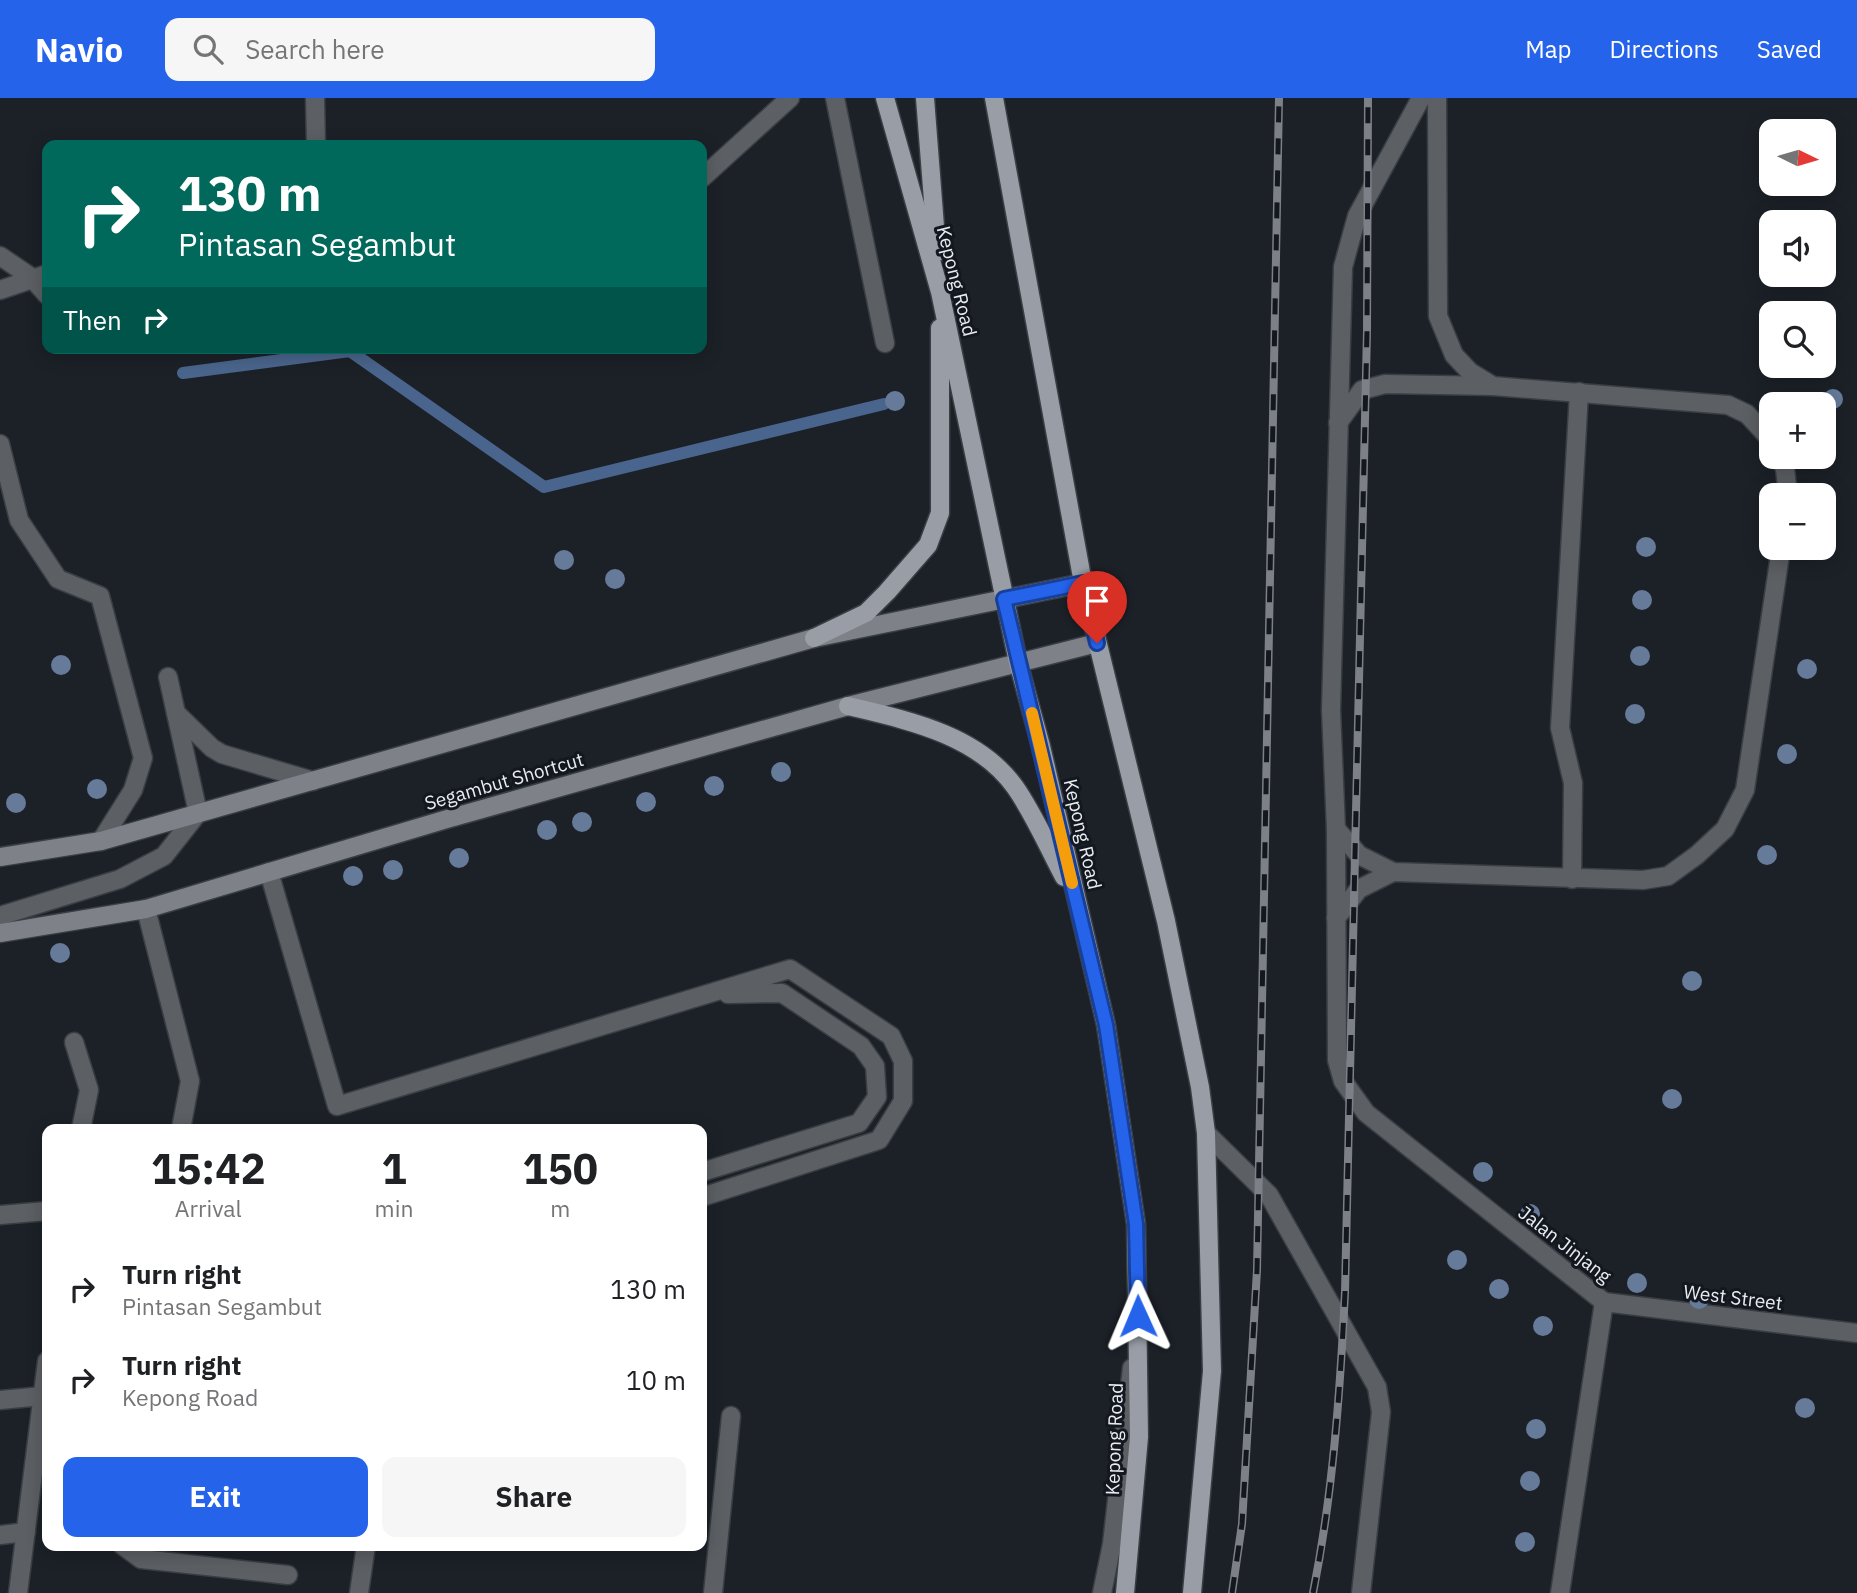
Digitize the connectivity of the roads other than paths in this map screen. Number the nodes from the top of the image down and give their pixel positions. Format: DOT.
graph roads {
  1 [pos="315,98"];
  2 [pos="790,98"];
  3 [pos="835,98"];
  4 [pos="885,98"];
  5 [pos="925,98"];
  6 [pos="994,98"];
  7 [pos="1421,98"];
  8 [pos="1437,98"];
  9 [pos="316,140"];
  10 [pos="707,173"];
  11 [pos="0,256"];
  12 [pos="39,276"];
  13 [pos="0,290"];
  14 [pos="940,292"];
  15 [pos="885,343"];
  16 [pos="1493,386"];
  17 [pos="1579,392"];
  18 [pos="1336,426"];
  19 [pos="1759,427"];
  20 [pos="0,444"];
  21 [pos="1779,560"];
  22 [pos="1083,583"];
  23 [pos="1004,599"];
  24 [pos="814,638"];
  25 [pos="1097,643"];
  26 [pos="1018,662"];
  27 [pos="168,677"];
  28 [pos="848,706"];
  29 [pos="176,713"];
  30 [pos="313,781"];
  31 [pos="198,813"];
  32 [pos="1336,829"];
  33 [pos="101,841"];
  34 [pos="0,856"];
  35 [pos="269,872"];
  36 [pos="1393,872"];
  37 [pos="1572,879"];
  38 [pos="1074,895"];
  39 [pos="146,909"];
  40 [pos="0,916"];
  41 [pos="1336,918"];
  42 [pos="0,933"];
  43 [pos="707,994"];
  44 [pos="74,1042"];
  45 [pos="82,1124"];
  46 [pos="182,1124"];
  47 [pos="1206,1133"];
  48 [pos="707,1170"];
  49 [pos="707,1195"];
  50 [pos="42,1211"];
  51 [pos="0,1215"];
  52 [pos="1604,1302"];
  53 [pos="1138,1316"];
  54 [pos="1857,1333"];
  55 [pos="42,1395"];
  56 [pos="0,1400"];
  57 [pos="42,1403"];
  58 [pos="731,1416"];
  59 [pos="26,1532"];
  60 [pos="0,1535"];
  61 [pos="130,1551"];
  62 [pos="365,1551"];
  63 [pos="288,1575"];
  64 [pos="18,1593"];
  65 [pos="359,1593"];
  66 [pos="713,1593"];
  67 [pos="1102,1593"];
  68 [pos="1125,1593"];
  69 [pos="1192,1593"];
  70 [pos="1361,1593"];
  71 [pos="1560,1593"];
  1 -- 9 [label="street"];
  2 -- 10 [label="street"];
  3 -- 15 [label="street"];
  4 -- 14 [label="main road, Kepong Road"];
  5 -- 14 [label="main road"];
  6 -- 22 [label="main road"];
  7 -- 18 [label="street"];
  8 -- 16 [label="street"];
  11 -- 12 [label="street"];
  12 -- 13 [label="street"];
  14 -- 23 [label="main road, Kepong Road"];
  14 -- 24 [label="main road"];
  16 -- 17 [label="street"];
  16 -- 18 [label="street"];
  17 -- 19 [label="street"];
  17 -- 37 [label="street"];
  18 -- 32 [label="street"];
  20 -- 33 [label="street"];
  21 -- 37 [label="street"];
  22 -- 23 [label="main road"];
  22 -- 25 [label="main road"];
  23 -- 24 [label="main road"];
  23 -- 26 [label="main road, Kepong Road"];
  24 -- 30 [label="main road"];
  25 -- 26 [label="main road, Segambut Shortcut"];
  25 -- 47 [label="main road"];
  26 -- 28 [label="main road, Segambut Shortcut"];
  26 -- 38 [label="main road, Kepong Road"];
  27 -- 29 [label="street"];
  28 -- 35 [label="main road, Segambut Shortcut"];
  28 -- 38 [label="main road"];
  29 -- 30 [label="street"];
  29 -- 31 [label="street"];
  30 -- 31 [label="main road"];
  31 -- 33 [label="main road"];
  31 -- 40 [label="street"];
  32 -- 36 [label="street"];
  32 -- 41 [label="street"];
  33 -- 34 [label="main road"];
  35 -- 39 [label="main road, Segambut Shortcut"];
  35 -- 43 [label="street"];
  36 -- 37 [label="street"];
  36 -- 41 [label="street"];
  38 -- 53 [label="main road, Kepong Road"];
  39 -- 42 [label="main road, Segambut Shortcut"];
  39 -- 46 [label="street"];
  41 -- 52 [label="street, Jalan Jinjang"];
  43 -- 48 [label="street"];
  43 -- 49 [label="street"];
  44 -- 45 [label="street"];
  47 -- 69 [label="main road"];
  47 -- 70 [label="street"];
  50 -- 51 [label="street"];
  52 -- 54 [label="street, West Street"];
  52 -- 71 [label="street, Jalan Jinjang"];
  53 -- 67 [label="street"];
  53 -- 68 [label="main road, Kepong Road"];
  55 -- 56 [label="street"];
  57 -- 59 [label="street"];
  58 -- 66 [label="street"];
  59 -- 60 [label="street"];
  59 -- 64 [label="street"];
  61 -- 63 [label="street"];
  62 -- 65 [label="street"];
}
